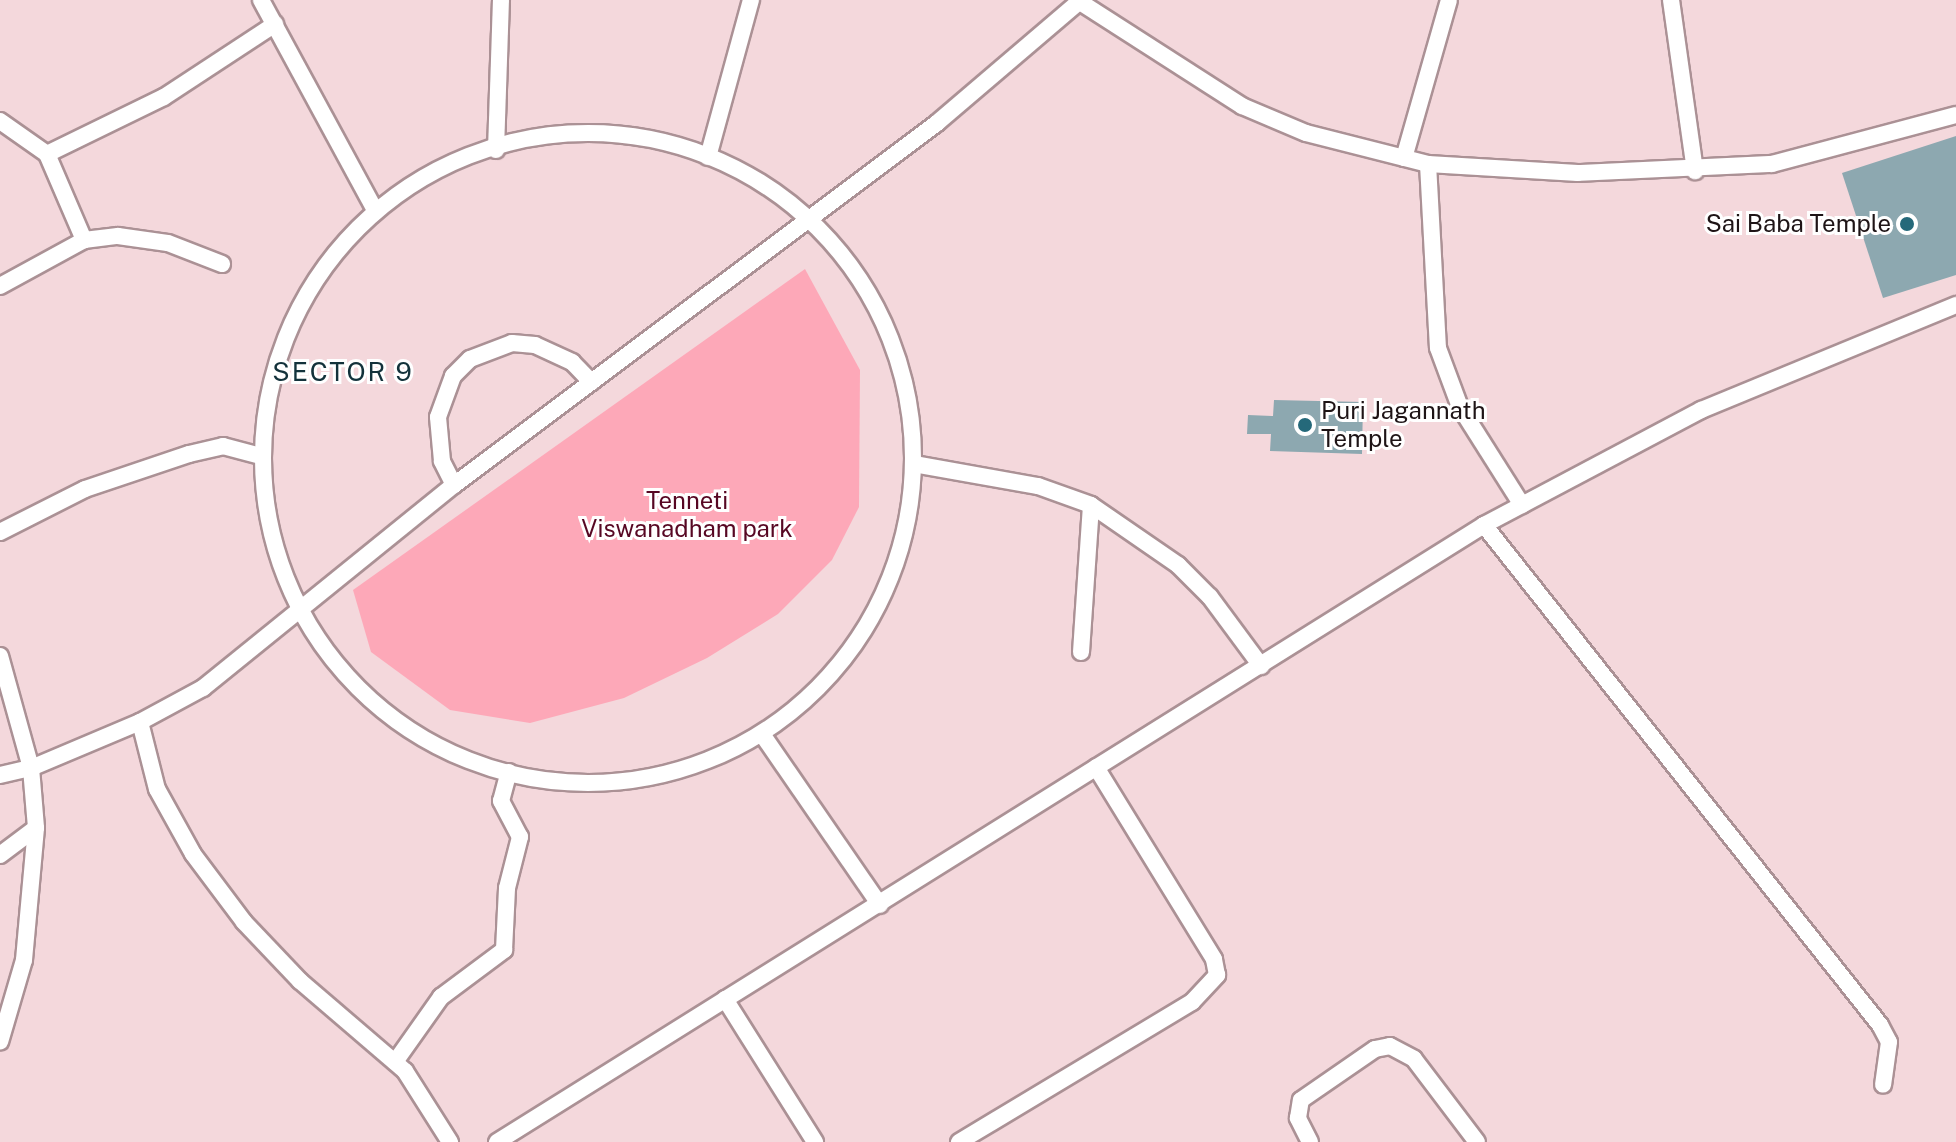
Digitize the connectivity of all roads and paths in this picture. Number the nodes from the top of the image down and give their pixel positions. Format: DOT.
graph roads {
  1 [pos="261,0"];
  2 [pos="501,0"];
  3 [pos="751,0"];
  4 [pos="1449,0"];
  5 [pos="1671,0"];
  6 [pos="1079,1"];
  7 [pos="275,24"];
  8 [pos="1956,115"];
  9 [pos="0,121"];
  10 [pos="496,150"];
  11 [pos="47,154"];
  12 [pos="708,157"];
  13 [pos="1404,158"];
  14 [pos="1428,164"];
  15 [pos="1695,171"];
  16 [pos="374,208"];
  17 [pos="811,222"];
  18 [pos="84,240"];
  19 [pos="222,264"];
  20 [pos="0,286"];
  21 [pos="1956,305"];
  22 [pos="591,382"];
  23 [pos="261,456"];
  24 [pos="914,464"];
  25 [pos="454,485"];
  26 [pos="1091,505"];
  27 [pos="1522,505"];
  28 [pos="1484,525"];
  29 [pos="0,532"];
  30 [pos="298,607"];
  31 [pos="1081,652"];
  32 [pos="0,656"];
  33 [pos="1261,666"];
  34 [pos="140,722"];
  35 [pos="764,737"];
  36 [pos="1096,767"];
  37 [pos="31,768"];
  38 [pos="509,772"];
  39 [pos="0,775"];
  40 [pos="36,828"];
  41 [pos="0,855"];
  42 [pos="880,905"];
  43 [pos="725,999"];
  44 [pos="0,1042"];
  45 [pos="395,1062"];
  46 [pos="1883,1085"];
  47 [pos="450,1142"];
  48 [pos="497,1142"];
  49 [pos="815,1142"];
  50 [pos="959,1142"];
  51 [pos="1310,1142"];
  52 [pos="1477,1142"];
  1 -- 7 [label="street"];
  2 -- 10 [label="street"];
  3 -- 12 [label="street"];
  4 -- 13 [label="street"];
  5 -- 15 [label="street"];
  6 -- 13 [label="street"];
  6 -- 17 [label="street"];
  7 -- 11 [label="street"];
  7 -- 16 [label="street"];
  8 -- 15 [label="street"];
  9 -- 11 [label="street"];
  10 -- 12 [label="street"];
  10 -- 16 [label="street"];
  11 -- 18 [label="street"];
  12 -- 17 [label="street"];
  13 -- 14 [label="street"];
  14 -- 15 [label="street"];
  14 -- 27 [label="street"];
  16 -- 23 [label="street"];
  17 -- 22 [label="street"];
  17 -- 24 [label="street"];
  18 -- 19 [label="street"];
  18 -- 20 [label="street"];
  21 -- 27 [label="street"];
  22 -- 25 [label="street"];
  22 -- 25 [label="street"];
  23 -- 29 [label="street"];
  23 -- 30 [label="street"];
  24 -- 26 [label="street"];
  24 -- 35 [label="street"];
  25 -- 30 [label="street"];
  26 -- 31 [label="street"];
  26 -- 33 [label="street"];
  27 -- 28 [label="street"];
  28 -- 33 [label="street"];
  28 -- 46 [label="street"];
  30 -- 34 [label="street"];
  30 -- 38 [label="street"];
  32 -- 37 [label="street"];
  33 -- 36 [label="street"];
  34 -- 37 [label="street"];
  34 -- 45 [label="street"];
  35 -- 38 [label="street"];
  35 -- 42 [label="street"];
  36 -- 42 [label="street"];
  36 -- 50 [label="street"];
  37 -- 39 [label="street"];
  37 -- 40 [label="street"];
  38 -- 45 [label="street"];
  40 -- 41 [label="street"];
  40 -- 44 [label="street"];
  42 -- 43 [label="street"];
  43 -- 48 [label="street"];
  43 -- 49 [label="street"];
  45 -- 47 [label="street"];
  51 -- 52 [label="street"];
}
